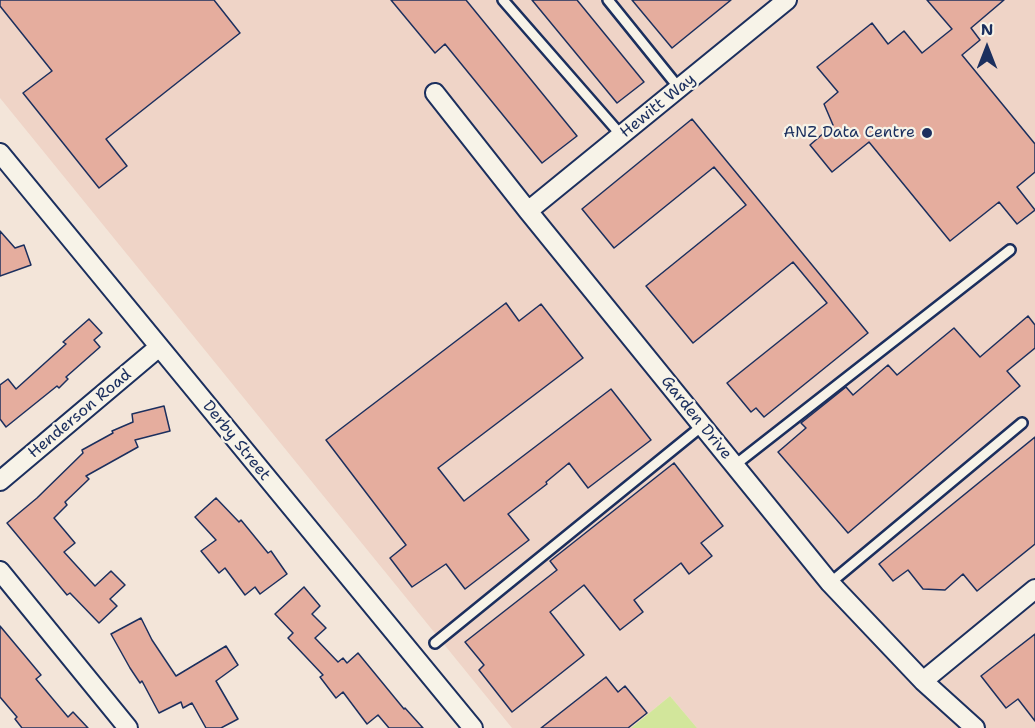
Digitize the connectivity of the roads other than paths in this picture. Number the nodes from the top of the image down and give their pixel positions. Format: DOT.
graph roads {
  1 [pos="503,0"];
  2 [pos="608,0"];
  3 [pos="788,0"];
  4 [pos="679,88"];
  5 [pos="435,93"];
  6 [pos="621,135"];
  7 [pos="0,153"];
  8 [pos="528,211"];
  9 [pos="1010,250"];
  10 [pos="159,347"];
  11 [pos="1022,423"];
  12 [pos="702,426"];
  13 [pos="735,465"];
  14 [pos="0,481"];
  15 [pos="0,571"];
  16 [pos="830,583"];
  17 [pos="1035,589"];
  18 [pos="435,643"];
  19 [pos="923,681"];
  20 [pos="128,728"];
  21 [pos="473,728"];
  22 [pos="975,728"];
  1 -- 6 [label="lane"];
  2 -- 4 [label="lane"];
  3 -- 4 [label="street, Hewitt Way"];
  4 -- 6 [label="street, Hewitt Way"];
  5 -- 8 [label="street, Garden Drive"];
  6 -- 8 [label="street, Hewitt Way"];
  7 -- 10 [label="street, Derby Street"];
  8 -- 12 [label="street, Garden Drive"];
  9 -- 13 [label="lane"];
  10 -- 14 [label="street, Henderson Road"];
  10 -- 21 [label="street, Derby Street"];
  11 -- 16 [label="lane"];
  12 -- 13 [label="street, Garden Drive"];
  12 -- 18 [label="lane"];
  13 -- 16 [label="street, Garden Drive"];
  15 -- 20 [label="street"];
  16 -- 19 [label="street, Garden Drive"];
  17 -- 19 [label="street"];
  19 -- 22 [label="street, Garden Drive"];
}
